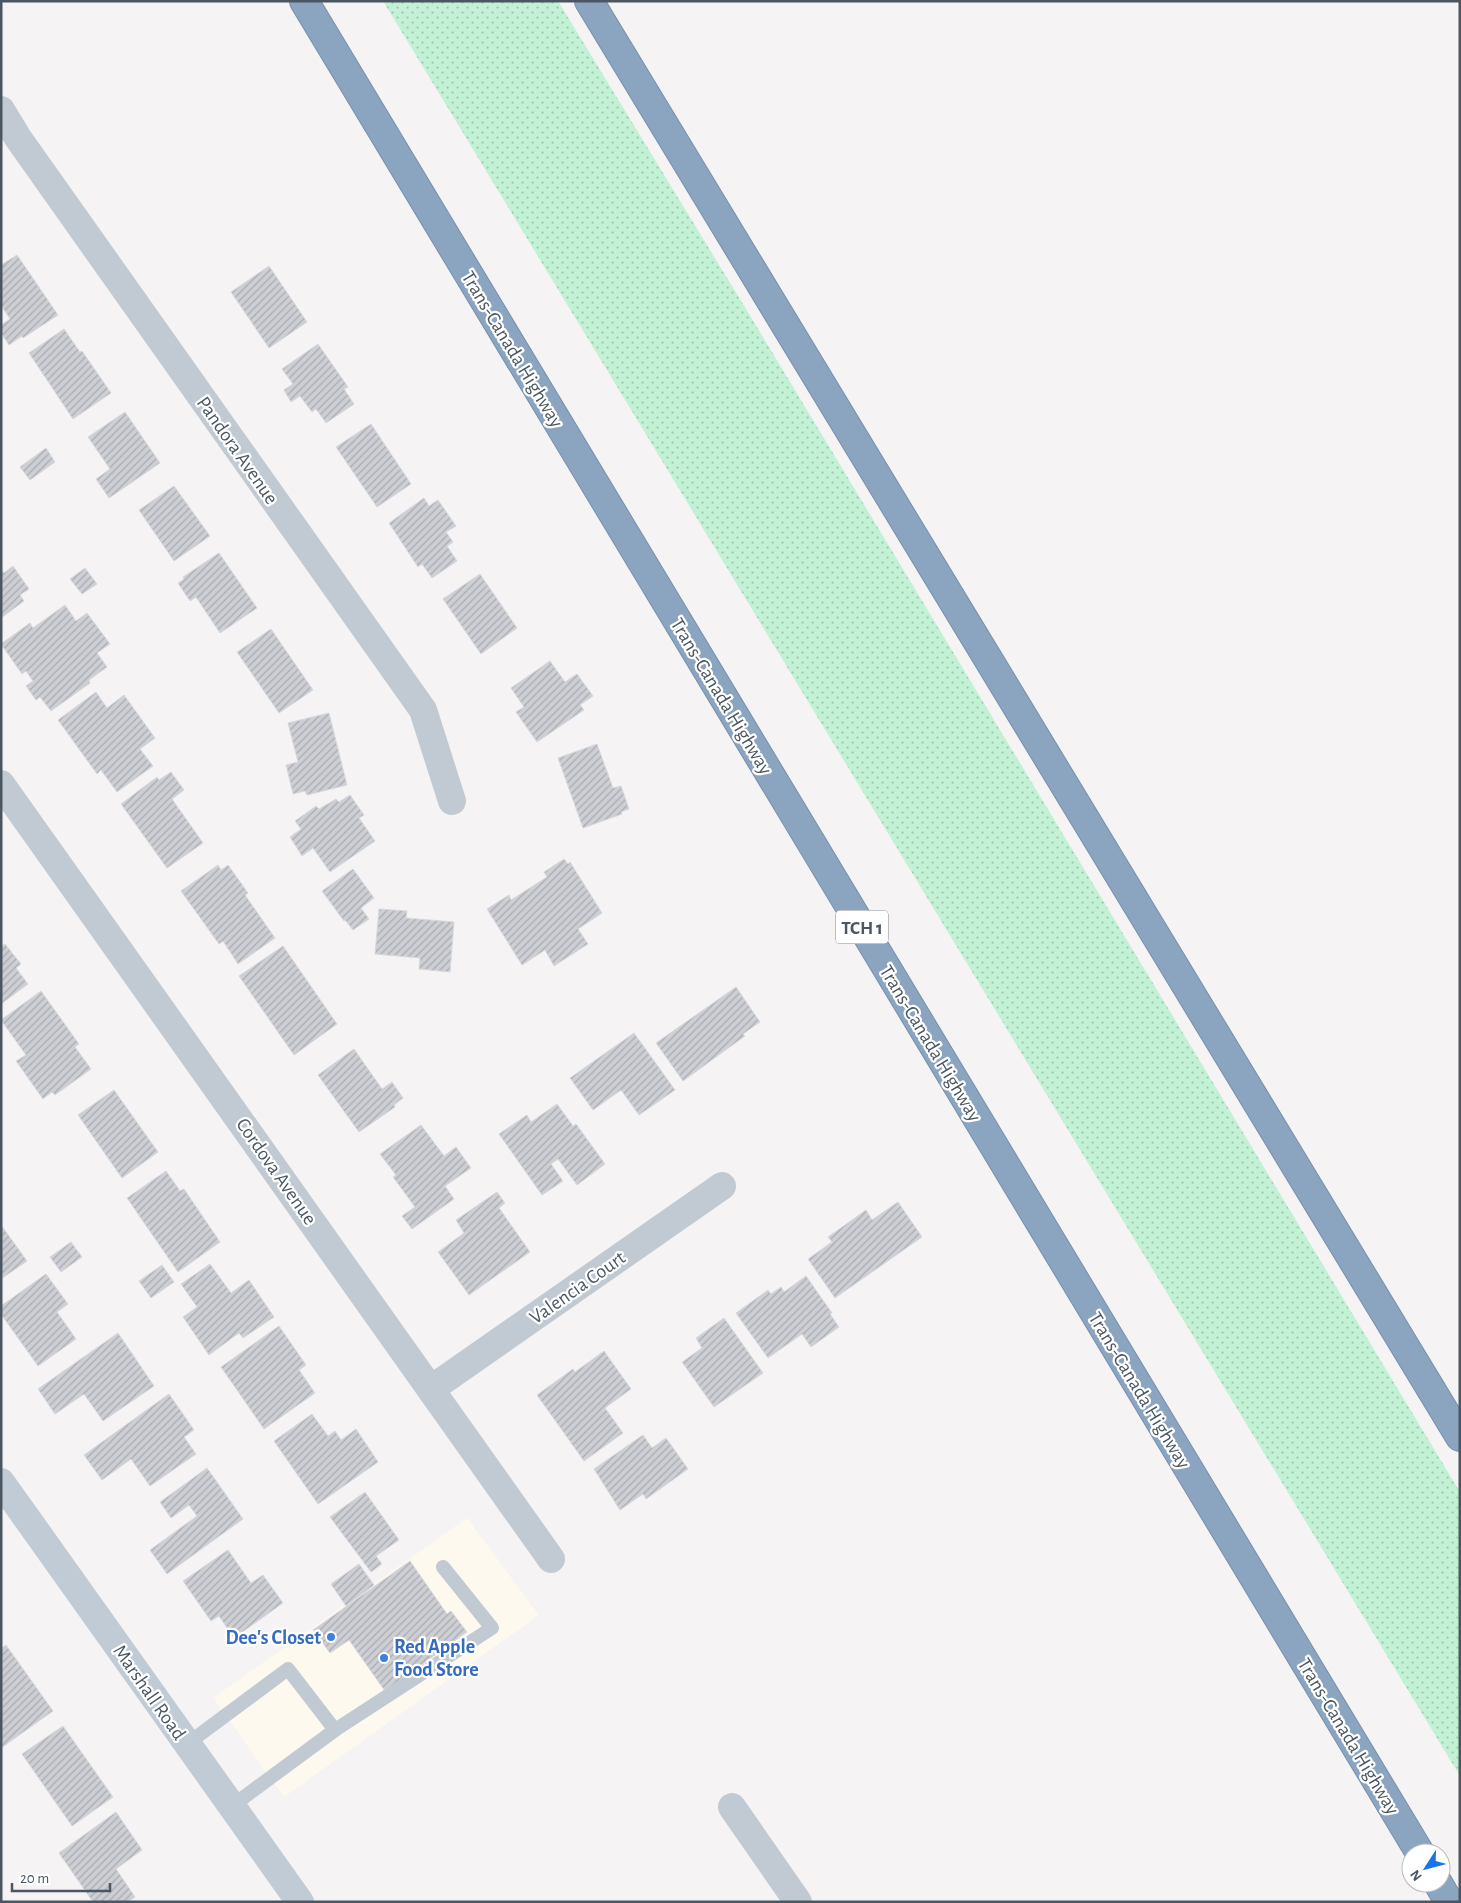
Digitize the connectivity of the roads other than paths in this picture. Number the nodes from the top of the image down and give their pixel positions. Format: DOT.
graph roads {
  1 [pos="304,1"];
  2 [pos="590,1"];
  3 [pos="1,110"];
  4 [pos="10,144"];
  5 [pos="1,784"];
  6 [pos="452,801"];
  7 [pos="722,1186"];
  8 [pos="431,1389"];
  9 [pos="1460,1437"];
  10 [pos="1,1482"];
  11 [pos="551,1559"];
  12 [pos="443,1567"];
  13 [pos="336,1730"];
  14 [pos="187,1744"];
  15 [pos="232,1806"];
  16 [pos="732,1807"];
  17 [pos="1414,1843"];
  18 [pos="300,1902"];
  19 [pos="798,1902"];
  1 -- 17 [label="highway, Trans-Canada Highway / TCH 1"];
  2 -- 9 [label="highway"];
  3 -- 4 [label="street, Pandora Avenue"];
  4 -- 6 [label="street, Pandora Avenue"];
  5 -- 8 [label="street, Cordova Avenue"];
  7 -- 8 [label="street, Valencia Court"];
  8 -- 11 [label="street, Cordova Avenue"];
  10 -- 14 [label="main road, Marshall Road"];
  12 -- 13 [label="lane"];
  13 -- 14 [label="lane"];
  13 -- 15 [label="lane"];
  14 -- 15 [label="main road, Marshall Road"];
  15 -- 18 [label="main road, Marshall Road"];
  16 -- 19 [label="street"];
}
